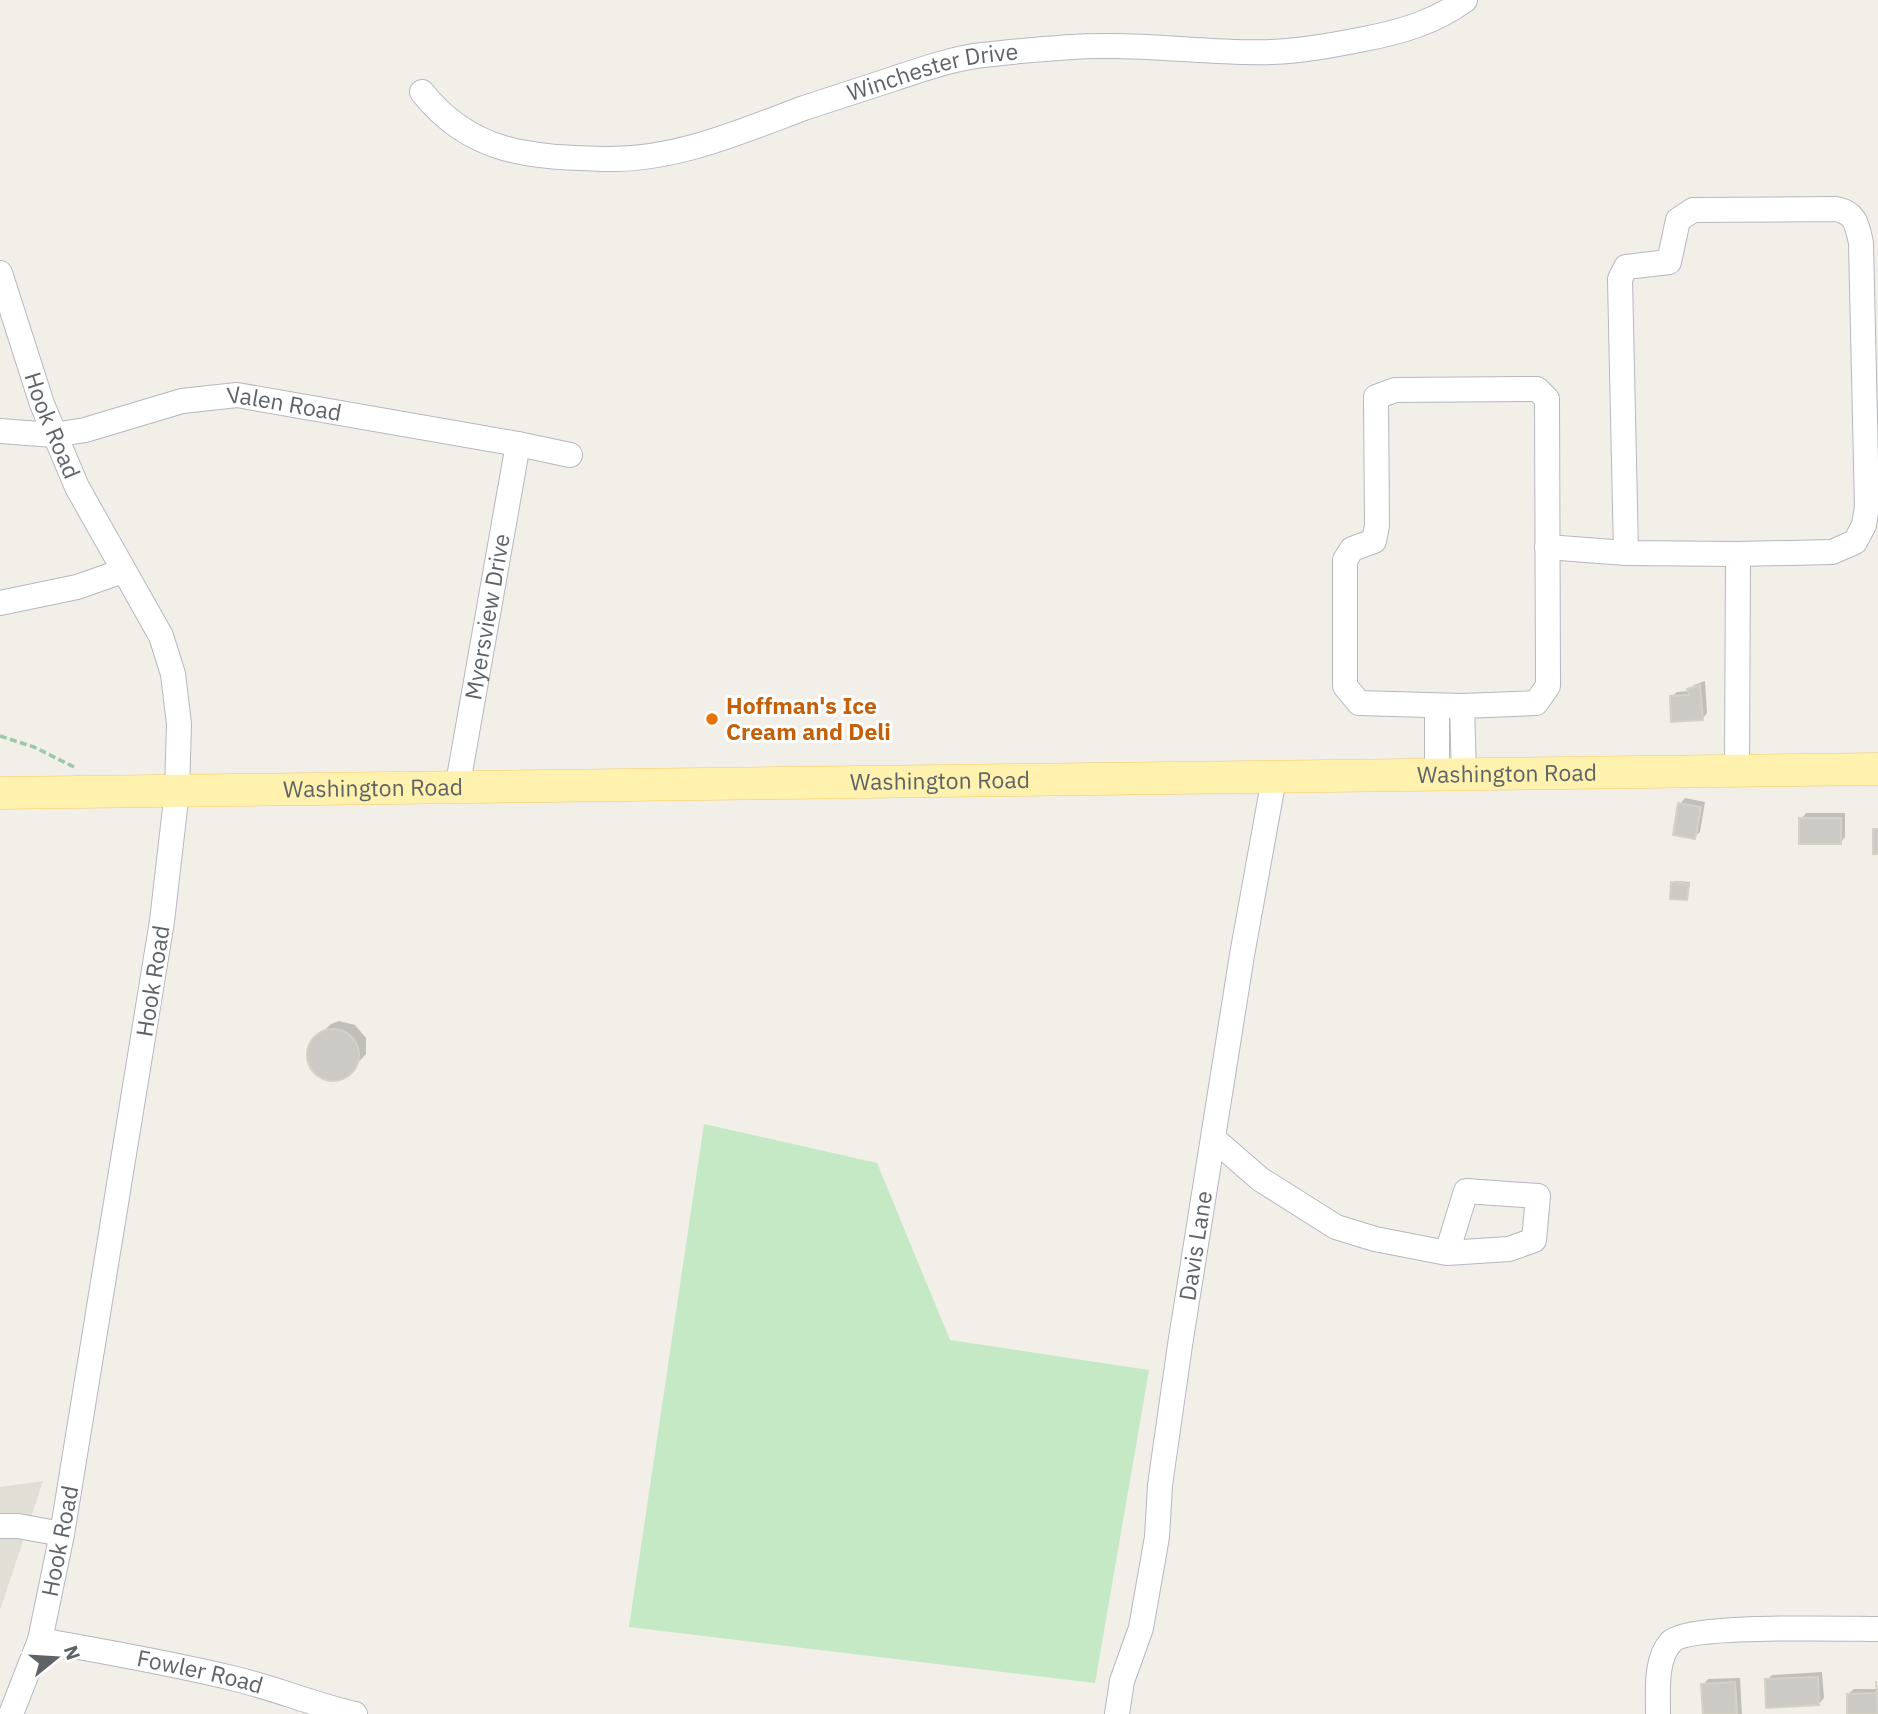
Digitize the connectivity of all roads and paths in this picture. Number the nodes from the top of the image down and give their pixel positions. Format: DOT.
graph roads {
  1 [pos="1465,0"];
  2 [pos="422,92"];
  3 [pos="0,274"];
  4 [pos="0,431"];
  5 [pos="54,435"];
  6 [pos="518,444"];
  7 [pos="570,455"];
  8 [pos="1547,547"];
  9 [pos="1626,553"];
  10 [pos="1738,554"];
  11 [pos="123,571"];
  12 [pos="0,603"];
  13 [pos="1437,706"];
  14 [pos="1462,706"];
  15 [pos="0,736"];
  16 [pos="75,767"];
  17 [pos="1878,769"];
  18 [pos="1738,771"];
  19 [pos="1451,775"];
  20 [pos="1274,778"];
  21 [pos="457,789"];
  22 [pos="177,792"];
  23 [pos="0,793"];
  24 [pos="1214,1139"];
  25 [pos="1447,1253"];
  26 [pos="0,1526"];
  27 [pos="62,1534"];
  28 [pos="1878,1629"];
  29 [pos="40,1640"];
  30 [pos="11,1714"];
  31 [pos="355,1714"];
  32 [pos="1118,1714"];
  33 [pos="1658,1714"];
  1 -- 2 [label="street, Winchester Drive"];
  3 -- 5 [label="street, Hook Road"];
  4 -- 5 [label="street, Valen Road"];
  5 -- 6 [label="street, Valen Road"];
  5 -- 11 [label="street, Hook Road"];
  6 -- 7 [label="street, Valen Road"];
  6 -- 21 [label="street, Myersview Drive"];
  8 -- 9 [label="street"];
  8 -- 13 [label="street"];
  8 -- 14 [label="street"];
  9 -- 10 [label="street"];
  9 -- 10 [label="street"];
  10 -- 18 [label="street"];
  11 -- 12 [label="street"];
  11 -- 22 [label="street, Hook Road"];
  13 -- 14 [label="street"];
  13 -- 19 [label="street"];
  14 -- 19 [label="street"];
  15 -- 16 [label="path"];
  17 -- 18 [label="main road, Washington Road"];
  18 -- 19 [label="main road, Washington Road"];
  19 -- 20 [label="main road, Washington Road"];
  20 -- 21 [label="main road, Washington Road"];
  20 -- 24 [label="street, Davis Lane"];
  21 -- 22 [label="main road, Washington Road"];
  22 -- 23 [label="main road, Washington Road"];
  22 -- 27 [label="street, Hook Road"];
  24 -- 25 [label="street"];
  24 -- 32 [label="street, Davis Lane"];
  26 -- 27 [label="street"];
  27 -- 29 [label="street, Hook Road"];
  28 -- 33 [label="street"];
  29 -- 30 [label="street, Hook Road"];
  29 -- 31 [label="street, Fowler Road"];
}
